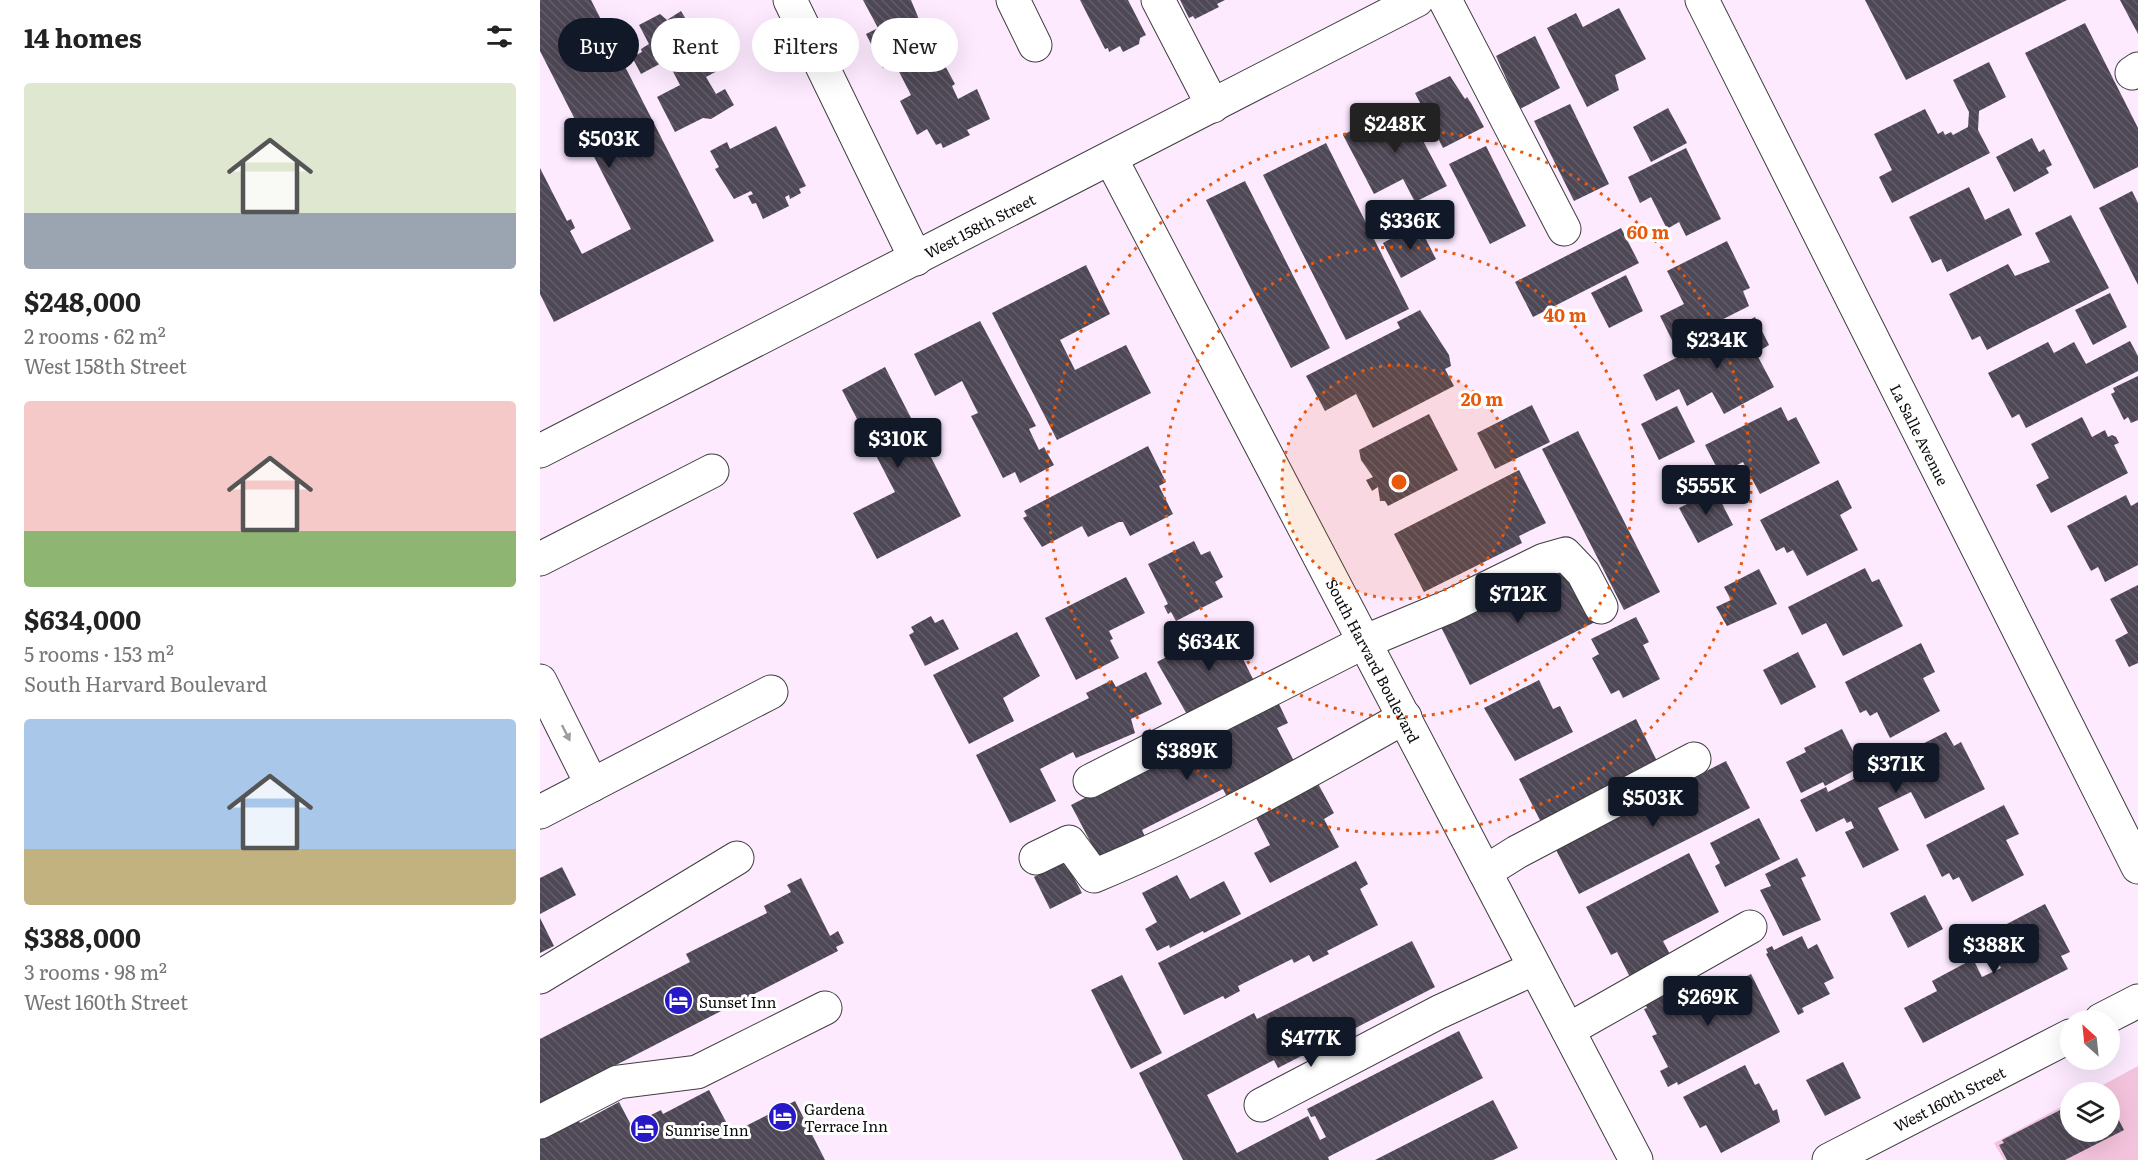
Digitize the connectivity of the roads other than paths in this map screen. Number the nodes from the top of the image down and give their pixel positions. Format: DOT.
graph roads {
  1 [pos="789,0"];
  2 [pos="1012,0"];
  3 [pos="1158,0"];
  4 [pos="1417,0"];
  5 [pos="1445,0"];
  6 [pos="1702,0"];
  7 [pos="1035,45"];
  8 [pos="1213,106"];
  9 [pos="1111,159"];
  10 [pos="1564,229"];
  11 [pos="916,259"];
  12 [pos="540,451"];
  13 [pos="712,471"];
  14 [pos="540,559"];
  15 [pos="1601,607"];
  16 [pos="1364,642"];
  17 [pos="540,681"];
  18 [pos="771,692"];
  19 [pos="1405,717"];
  20 [pos="1694,759"];
  21 [pos="1090,781"];
  22 [pos="592,785"];
  23 [pos="540,812"];
  24 [pos="736,858"];
  25 [pos="1036,858"];
  26 [pos="2138,867"];
  27 [pos="1485,872"];
  28 [pos="1750,927"];
  29 [pos="1535,968"];
  30 [pos="540,977"];
  31 [pos="2138,1001"];
  32 [pos="825,1008"];
  33 [pos="2120,1010"];
  34 [pos="1568,1030"];
  35 [pos="2060,1041"];
  36 [pos="1261,1105"];
  37 [pos="540,1122"];
  38 [pos="1636,1160"];
  39 [pos="1829,1160"];
  1 -- 11 [label="street"];
  2 -- 7 [label="street"];
  3 -- 8 [label="street"];
  4 -- 8 [label="street, West 158th Street"];
  5 -- 10 [label="street"];
  6 -- 26 [label="street, La Salle Avenue"];
  8 -- 9 [label="street, West 158th Street"];
  9 -- 11 [label="street, West 158th Street"];
  9 -- 16 [label="street, South Harvard Boulevard"];
  11 -- 12 [label="street, West 158th Street"];
  13 -- 14 [label="street"];
  15 -- 16 [label="street"];
  16 -- 19 [label="street, South Harvard Boulevard"];
  16 -- 21 [label="street"];
  17 -- 22 [label="street, one-way"];
  18 -- 22 [label="street"];
  19 -- 25 [label="street"];
  19 -- 27 [label="street, South Harvard Boulevard"];
  20 -- 27 [label="street"];
  22 -- 23 [label="street"];
  24 -- 30 [label="street"];
  27 -- 29 [label="street, South Harvard Boulevard"];
  28 -- 34 [label="street"];
  29 -- 34 [label="street, South Harvard Boulevard"];
  29 -- 36 [label="street"];
  31 -- 33 [label="street"];
  32 -- 37 [label="street"];
  34 -- 38 [label="street, South Harvard Boulevard"];
  35 -- 39 [label="street, West 160th Street"];
}
